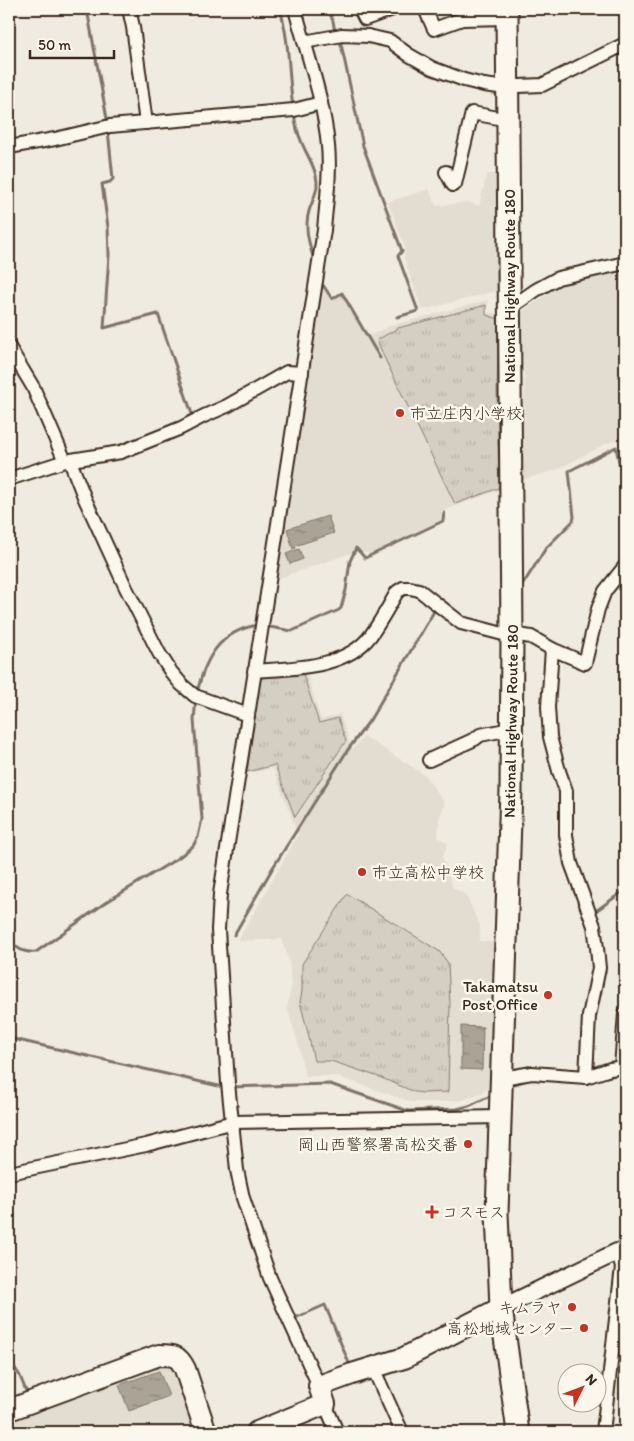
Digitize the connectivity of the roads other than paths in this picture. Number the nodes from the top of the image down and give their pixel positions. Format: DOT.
graph roads {
  1 [pos="129,9"];
  2 [pos="295,9"];
  3 [pos="360,9"];
  4 [pos="393,9"];
  5 [pos="425,9"];
  6 [pos="507,13"];
  7 [pos="304,42"];
  8 [pos="625,44"];
  9 [pos="508,86"];
  10 [pos="321,103"];
  11 [pos="508,120"];
  12 [pos="146,123"];
  13 [pos="9,147"];
  14 [pos="446,172"];
  15 [pos="625,263"];
  16 [pos="510,308"];
  17 [pos="9,347"];
  18 [pos="302,373"];
  19 [pos="69,463"];
  20 [pos="9,479"];
  21 [pos="625,566"];
  22 [pos="512,635"];
  23 [pos="552,649"];
  24 [pos="254,671"];
  25 [pos="248,715"];
  26 [pos="511,729"];
  27 [pos="429,760"];
  28 [pos="625,1013"];
  29 [pos="623,1067"];
  30 [pos="582,1076"];
  31 [pos="501,1086"];
  32 [pos="500,1117"];
  33 [pos="232,1122"];
  34 [pos="9,1172"];
  35 [pos="621,1249"];
  36 [pos="501,1308"];
  37 [pos="373,1368"];
  38 [pos="322,1395"];
  39 [pos="9,1410"];
  40 [pos="206,1432"];
  41 [pos="257,1432"];
  42 [pos="337,1432"];
  43 [pos="402,1432"];
  44 [pos="518,1432"];
  45 [pos="603,1432"];
  1 -- 12 [label="street"];
  2 -- 7 [label="street"];
  3 -- 4 [label="street"];
  5 -- 6 [label="street"];
  6 -- 9 [label="highway, National Highway Route 180"];
  7 -- 9 [label="street"];
  7 -- 10 [label="street"];
  8 -- 9 [label="street"];
  9 -- 11 [label="highway, National Highway Route 180"];
  10 -- 12 [label="street"];
  10 -- 18 [label="street"];
  11 -- 14 [label="street"];
  11 -- 16 [label="highway, National Highway Route 180"];
  12 -- 13 [label="street"];
  15 -- 16 [label="street"];
  16 -- 22 [label="highway, National Highway Route 180"];
  17 -- 19 [label="street"];
  18 -- 19 [label="street"];
  18 -- 24 [label="street"];
  19 -- 20 [label="street"];
  19 -- 25 [label="street"];
  21 -- 23 [label="street"];
  22 -- 23 [label="street"];
  22 -- 24 [label="street"];
  22 -- 26 [label="highway, National Highway Route 180"];
  23 -- 30 [label="street"];
  24 -- 25 [label="street"];
  25 -- 33 [label="street"];
  26 -- 27 [label="street"];
  26 -- 31 [label="highway, National Highway Route 180"];
  28 -- 29 [label="street"];
  29 -- 30 [label="street"];
  30 -- 31 [label="street"];
  31 -- 32 [label="highway, National Highway Route 180"];
  32 -- 33 [label="street"];
  32 -- 36 [label="highway, National Highway Route 180"];
  33 -- 34 [label="street"];
  33 -- 38 [label="street"];
  35 -- 36 [label="street"];
  35 -- 45 [label="street"];
  36 -- 37 [label="main road"];
  36 -- 44 [label="highway, National Highway Route 180"];
  37 -- 38 [label="main road"];
  37 -- 43 [label="street"];
  38 -- 41 [label="main road"];
  38 -- 42 [label="street"];
  39 -- 40 [label="main road"];
}
